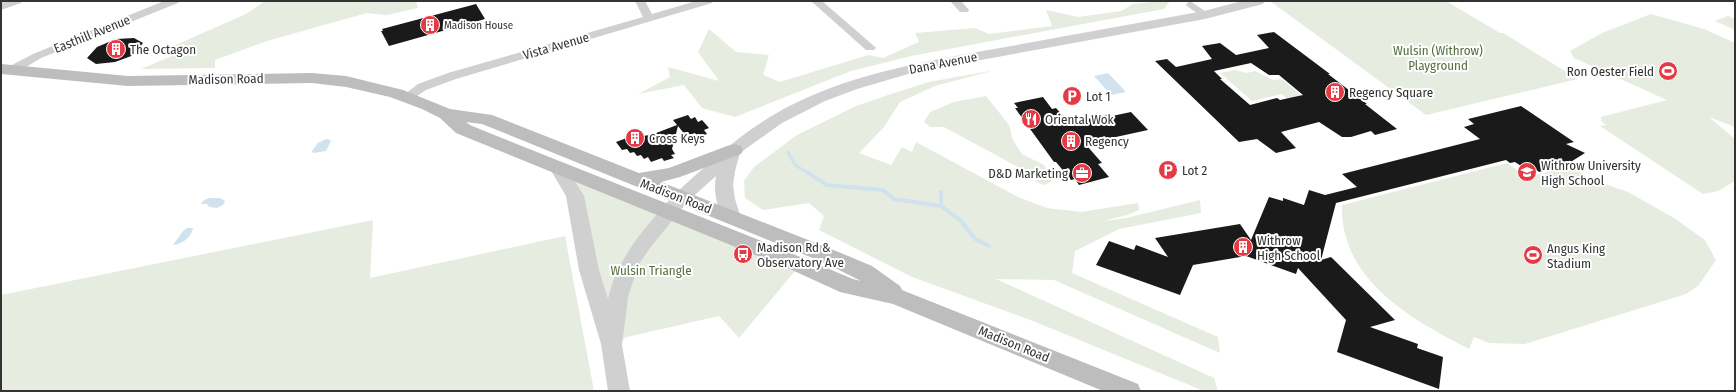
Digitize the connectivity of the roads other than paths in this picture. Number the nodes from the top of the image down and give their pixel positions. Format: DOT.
graph roads {
  1 [pos="17,1"];
  2 [pos="174,1"];
  3 [pos="640,1"];
  4 [pos="708,1"];
  5 [pos="816,1"];
  6 [pos="955,1"];
  7 [pos="1258,1"];
  8 [pos="1190,4"];
  9 [pos="1,7"];
  10 [pos="964,10"];
  11 [pos="1205,15"];
  12 [pos="649,18"];
  13 [pos="870,48"];
  14 [pos="6,70"];
  15 [pos="407,97"];
  16 [pos="445,114"];
  17 [pos="734,150"];
  18 [pos="528,156"];
  19 [pos="559,169"];
  20 [pos="635,180"];
  21 [pos="675,206"];
  22 [pos="732,218"];
  23 [pos="898,297"];
  24 [pos="611,345"];
  25 [pos="619,391"];
  26 [pos="1129,391"];
  1 -- 9 [label="street"];
  2 -- 14 [label="street, Easthill Avenue"];
  3 -- 12 [label="street"];
  4 -- 12 [label="street, Vista Avenue"];
  5 -- 13 [label="street"];
  6 -- 10 [label="street"];
  7 -- 11 [label="street, Dana Avenue"];
  8 -- 11 [label="street"];
  11 -- 17 [label="street, Dana Avenue"];
  12 -- 15 [label="street, Vista Avenue"];
  14 -- 15 [label="main road, Madison Road"];
  15 -- 16 [label="main road, Madison Road"];
  16 -- 18 [label="main road, Madison Road"];
  16 -- 20 [label="main road, Madison Road"];
  17 -- 20 [label="main road"];
  17 -- 21 [label="street, Dana Avenue"];
  17 -- 22 [label="street"];
  18 -- 19 [label="main road, Madison Road"];
  18 -- 21 [label="main road"];
  19 -- 21 [label="main road, Madison Road"];
  19 -- 24 [label="street"];
  20 -- 21 [label="main road, Madison Road"];
  21 -- 22 [label="main road, Madison Road"];
  21 -- 23 [label="main road, Madison Road"];
  21 -- 24 [label="street, Dana Avenue"];
  22 -- 23 [label="main road, Madison Road"];
  23 -- 26 [label="main road, Madison Road"];
  24 -- 25 [label="street"];
}
